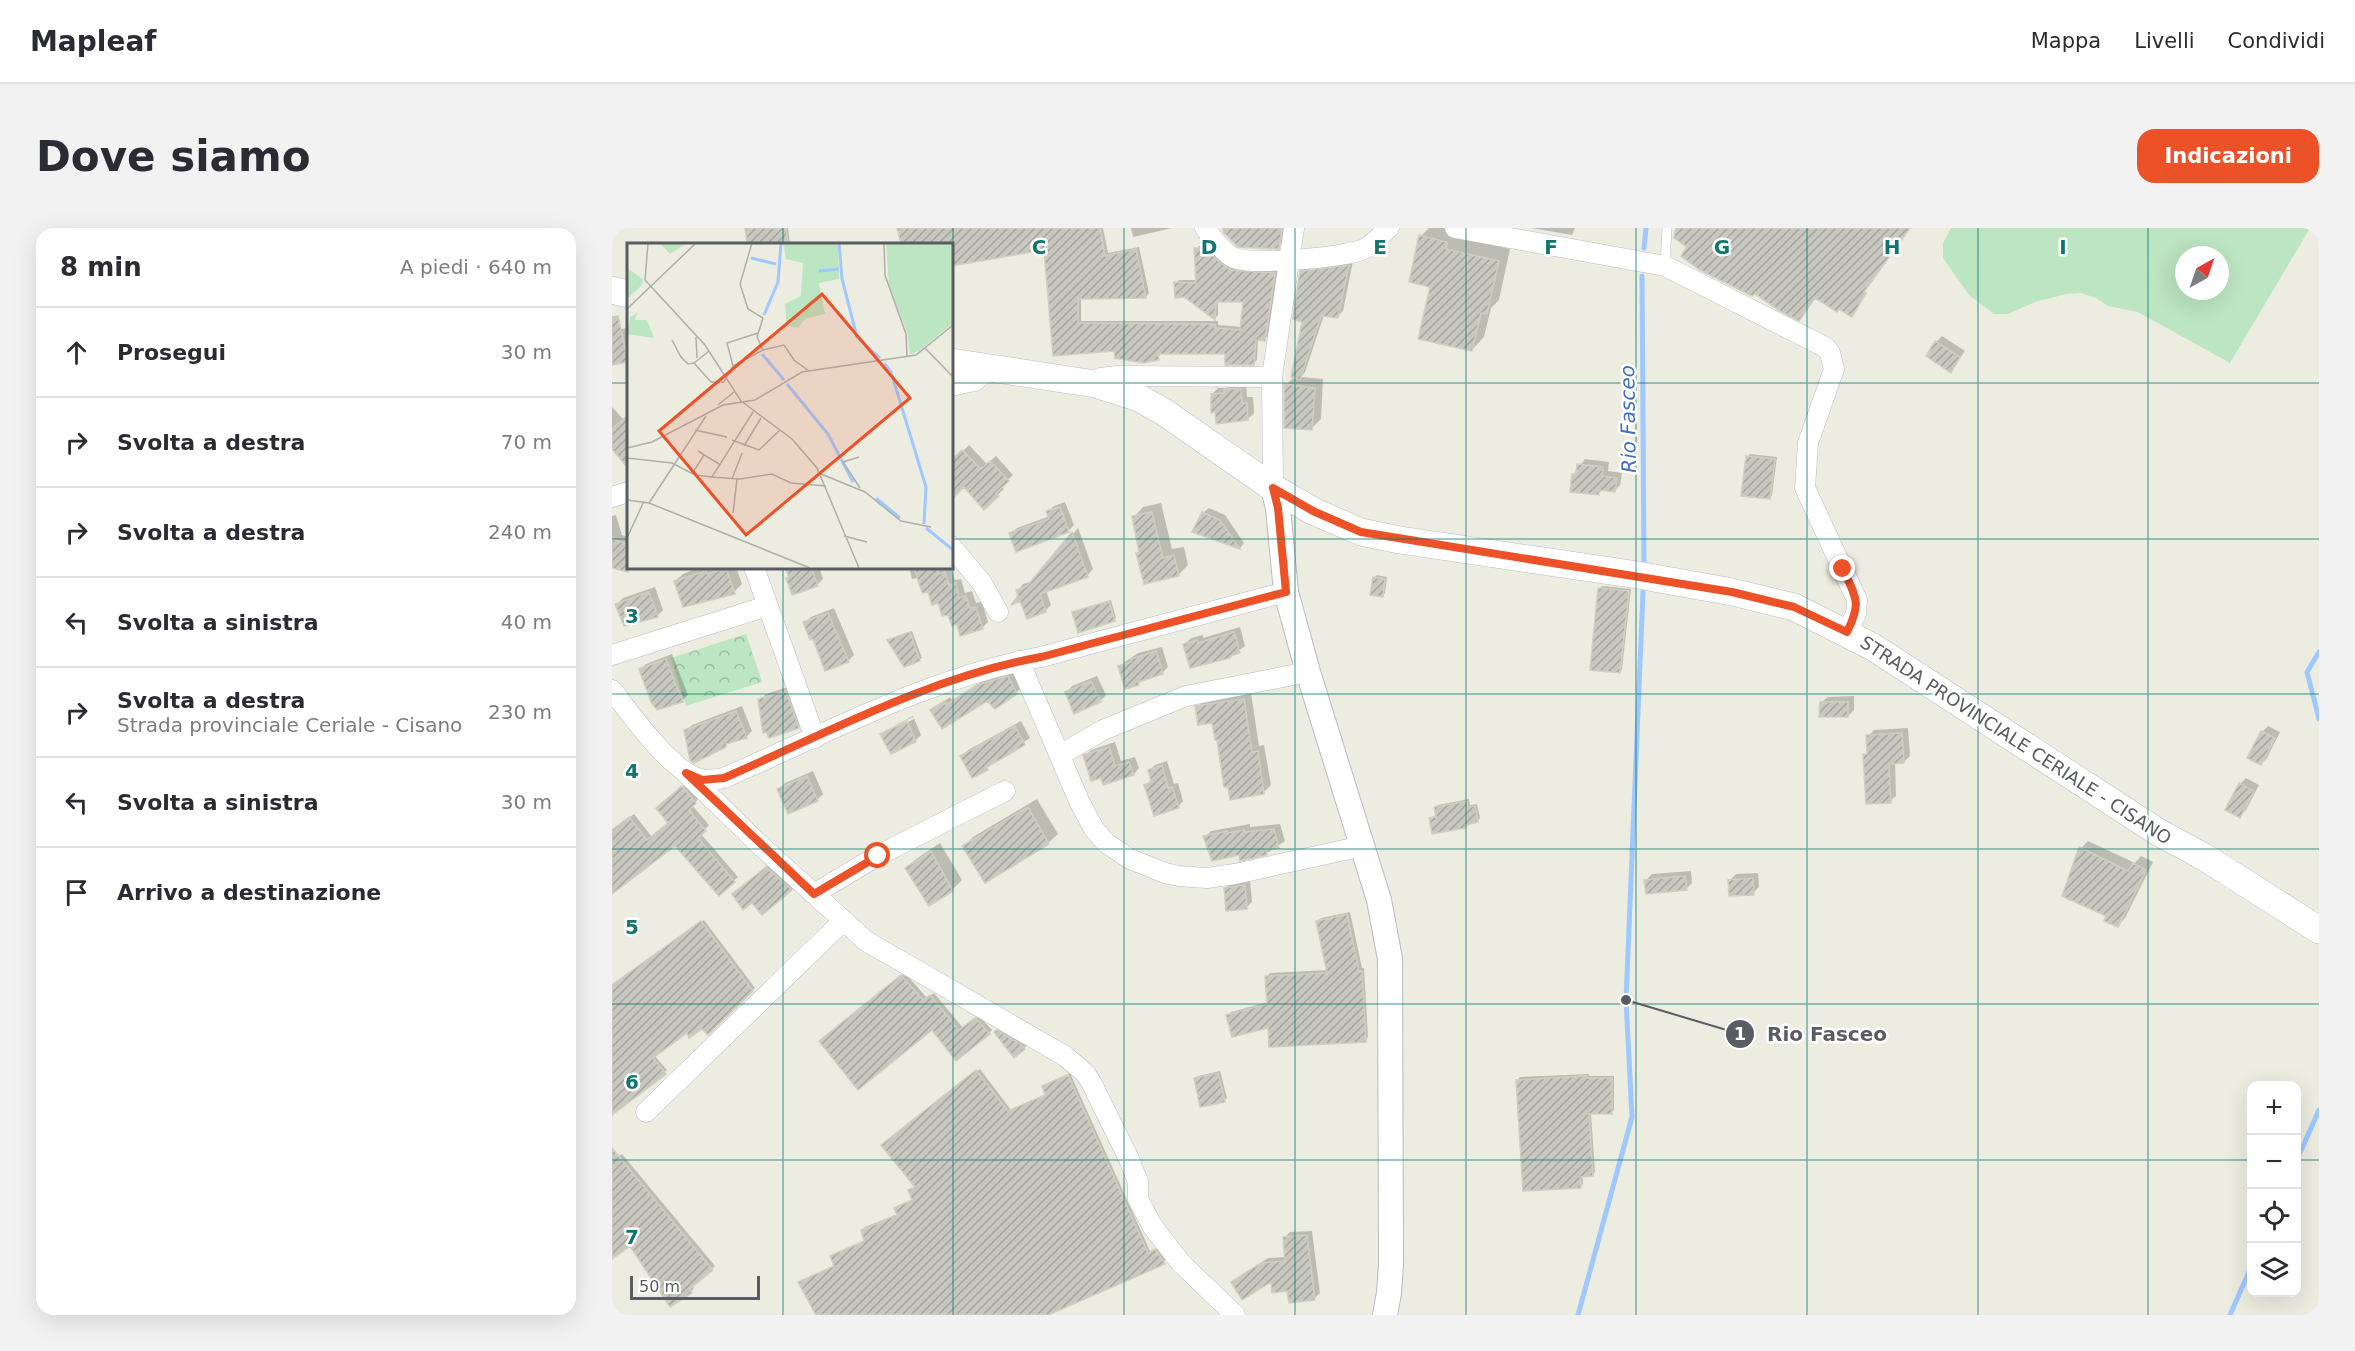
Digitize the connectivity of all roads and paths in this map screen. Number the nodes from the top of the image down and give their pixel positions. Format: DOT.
graph roads {
  1 [pos="1205,228"];
  2 [pos="1294,228"];
  3 [pos="1389,228"];
  4 [pos="1455,228"];
  5 [pos="1667,228"];
  6 [pos="1289,260"];
  7 [pos="1665,266"];
  8 [pos="612,290"];
  9 [pos="627,294"];
  10 [pos="952,362"];
  11 [pos="990,369"];
  12 [pos="1272,377"];
  13 [pos="1095,384"];
  14 [pos="952,386"];
  15 [pos="1273,488"];
  16 [pos="627,492"];
  17 [pos="612,497"];
  18 [pos="952,547"];
  19 [pos="754,568"];
  20 [pos="1286,592"];
  21 [pos="767,606"];
  22 [pos="998,612"];
  23 [pos="1847,632"];
  24 [pos="612,655"];
  25 [pos="1018,661"];
  26 [pos="1308,672"];
  27 [pos="612,690"];
  28 [pos="815,738"];
  29 [pos="1060,754"];
  30 [pos="686,773"];
  31 [pos="1005,791"];
  32 [pos="1363,846"];
  33 [pos="814,894"];
  34 [pos="843,921"];
  35 [pos="2319,930"];
  36 [pos="646,1112"];
  37 [pos="1235,1315"];
  38 [pos="1385,1315"];
  1 -- 6 [label="street"];
  2 -- 6 [label="street"];
  3 -- 6 [label="street"];
  4 -- 7 [label="street"];
  5 -- 7 [label="lane"];
  6 -- 12 [label="street"];
  7 -- 23 [label="street"];
  8 -- 9 [label="main road"];
  10 -- 11 [label="main road, STRADA PROVINCIALE CERIALE - CISANO"];
  11 -- 13 [label="main road, STRADA PROVINCIALE CERIALE - CISANO"];
  11 -- 14 [label="street"];
  12 -- 13 [label="street"];
  12 -- 15 [label="street"];
  13 -- 15 [label="main road, STRADA PROVINCIALE CERIALE - CISANO"];
  15 -- 20 [label="street"];
  15 -- 23 [label="main road, STRADA PROVINCIALE CERIALE - CISANO"];
  16 -- 17 [label="street"];
  18 -- 22 [label="street"];
  19 -- 21 [label="street"];
  20 -- 25 [label="street"];
  20 -- 26 [label="street"];
  21 -- 24 [label="street"];
  21 -- 28 [label="street"];
  23 -- 35 [label="main road, STRADA PROVINCIALE CERIALE - CISANO"];
  25 -- 28 [label="street"];
  25 -- 29 [label="street"];
  26 -- 29 [label="street"];
  26 -- 32 [label="street"];
  27 -- 30 [label="street"];
  28 -- 30 [label="street"];
  29 -- 32 [label="street"];
  30 -- 33 [label="street"];
  31 -- 33 [label="street"];
  32 -- 38 [label="street"];
  33 -- 34 [label="street"];
  34 -- 36 [label="street"];
  34 -- 37 [label="street"];
}
